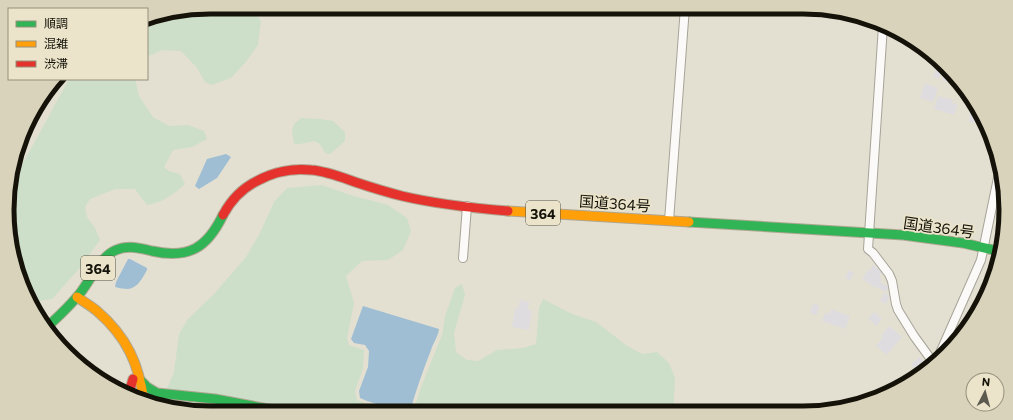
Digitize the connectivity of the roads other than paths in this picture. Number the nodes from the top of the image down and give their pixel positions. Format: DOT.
graph roads {
  1 [pos="684,14"];
  2 [pos="883,31"];
  3 [pos="997,183"];
  4 [pos="467,206"];
  5 [pos="669,221"];
  6 [pos="869,233"];
  7 [pos="984,248"];
  8 [pos="994,250"];
  9 [pos="464,258"];
  10 [pos="77,297"];
  11 [pos="51,323"];
  12 [pos="942,349"];
  13 [pos="930,358"];
  14 [pos="136,379"];
  15 [pos="130,389"];
  16 [pos="137,392"];
  17 [pos="141,394"];
  18 [pos="252,406"];
  1 -- 5 [label="street"];
  2 -- 6 [label="street"];
  3 -- 7 [label="street"];
  4 -- 5 [label="highway, 国道364号 / 364"];
  4 -- 9 [label="street"];
  4 -- 10 [label="highway, 国道364号 / 364"];
  5 -- 6 [label="highway, 国道364号 / 364"];
  6 -- 7 [label="highway, 国道364号 / 364"];
  6 -- 13 [label="street"];
  7 -- 8 [label="highway, 国道364号 / 364"];
  7 -- 12 [label="street"];
  10 -- 11 [label="highway, 364"];
  10 -- 14 [label="highway"];
  14 -- 15 [label="highway"];
  14 -- 16 [label="highway"];
  14 -- 17 [label="highway"];
  14 -- 18 [label="highway"];
}
